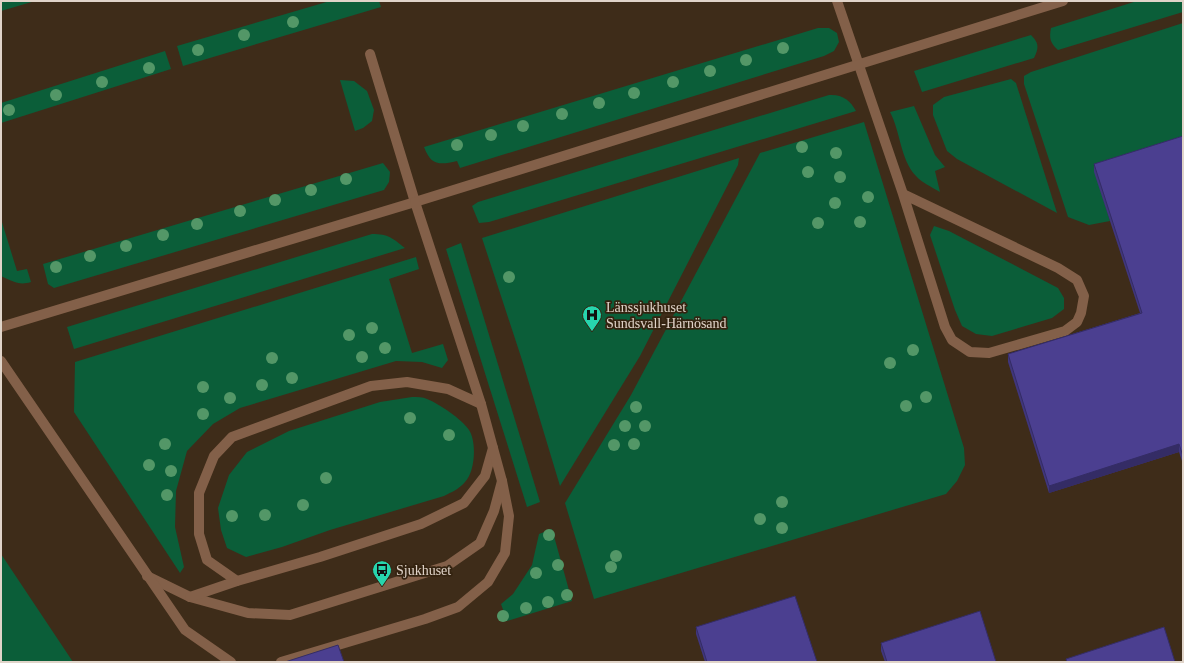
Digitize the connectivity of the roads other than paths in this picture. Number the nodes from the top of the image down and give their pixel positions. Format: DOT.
graph roads {
  1 [pos="837,1"];
  2 [pos="1063,1"];
  3 [pos="370,54"];
  4 [pos="858,64"];
  5 [pos="903,194"];
  6 [pos="414,202"];
  7 [pos="1,327"];
  8 [pos="1,361"];
  9 [pos="481,404"];
  10 [pos="493,448"];
  11 [pos="502,481"];
  12 [pos="147,576"];
  13 [pos="237,580"];
  14 [pos="190,597"];
  15 [pos="231,662"];
  16 [pos="281,662"];
  1 -- 4 [label="street"];
  2 -- 4 [label="street"];
  3 -- 6 [label="street"];
  4 -- 5 [label="street"];
  4 -- 6 [label="street"];
  5 -- 5 [label="street"];
  6 -- 7 [label="street"];
  6 -- 9 [label="street"];
  8 -- 12 [label="street"];
  9 -- 10 [label="street"];
  9 -- 13 [label="street"];
  10 -- 11 [label="street"];
  10 -- 13 [label="street"];
  11 -- 14 [label="street"];
  11 -- 16 [label="street"];
  12 -- 14 [label="street"];
  12 -- 15 [label="street"];
  13 -- 14 [label="street"];
}
